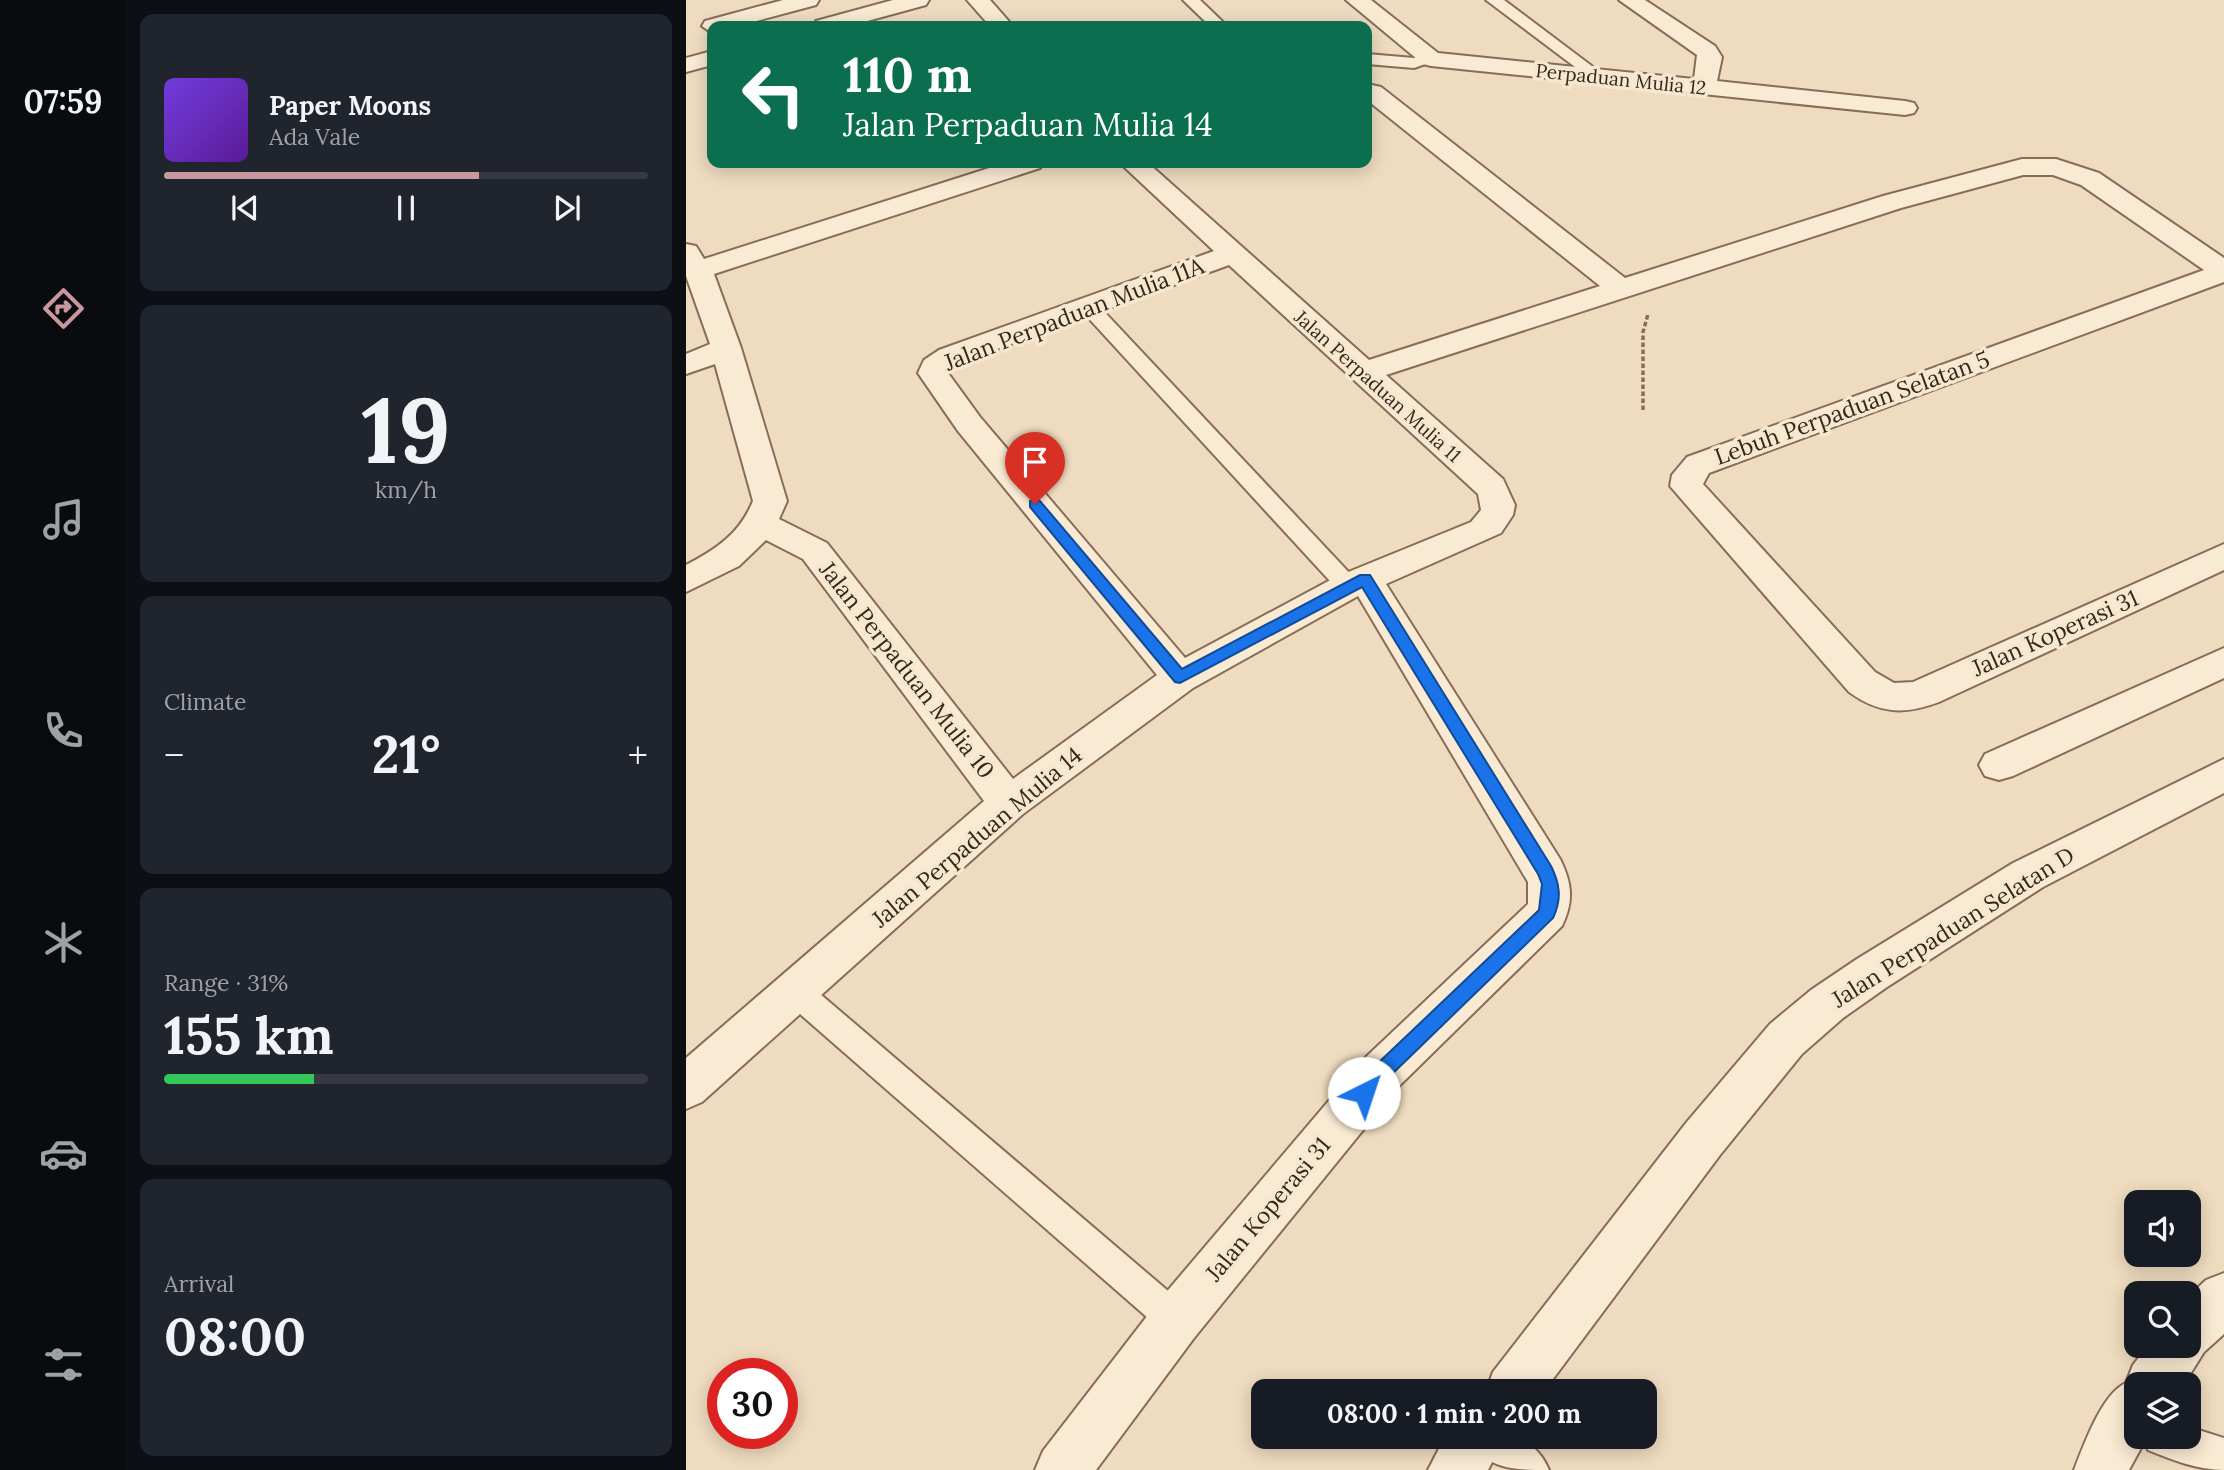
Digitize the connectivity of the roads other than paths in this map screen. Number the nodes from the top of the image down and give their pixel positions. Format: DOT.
graph roads {
  1 [pos="808,0"];
  2 [pos="918,0"];
  3 [pos="978,0"];
  4 [pos="1191,0"];
  5 [pos="1357,0"];
  6 [pos="1494,0"];
  7 [pos="1630,0"];
  8 [pos="731,21"];
  9 [pos="842,21"];
  10 [pos="997,21"];
  11 [pos="1214,21"];
  12 [pos="707,28"];
  13 [pos="686,34"];
  14 [pos="707,59"];
  15 [pos="1372,59"];
  16 [pos="1431,59"];
  17 [pos="686,65"];
  18 [pos="1597,76"];
  19 [pos="1704,87"];
  20 [pos="1372,92"];
  21 [pos="1905,108"];
  22 [pos="1014,168"];
  23 [pos="1138,168"];
  24 [pos="1233,254"];
  25 [pos="692,261"];
  26 [pos="2224,272"];
  27 [pos="1620,288"];
  28 [pos="1089,307"];
  29 [pos="726,348"];
  30 [pos="686,365"];
  31 [pos="1363,372"];
  32 [pos="762,524"];
  33 [pos="2224,556"];
  34 [pos="686,580"];
  35 [pos="1356,582"];
  36 [pos="2224,662"];
  37 [pos="1180,677"];
  38 [pos="1884,698"];
  39 [pos="1999,765"];
  40 [pos="2224,775"];
  41 [pos="1009,803"];
  42 [pos="795,991"];
  43 [pos="686,1087"];
  44 [pos="2224,1298"];
  45 [pos="1176,1320"];
  46 [pos="2201,1320"];
  47 [pos="1522,1379"];
  48 [pos="1470,1449"];
  49 [pos="1503,1449"];
  50 [pos="2201,1449"];
  51 [pos="2224,1457"];
  52 [pos="1062,1470"];
  53 [pos="1455,1470"];
  54 [pos="1530,1470"];
  1 -- 8 [label="street"];
  2 -- 9 [label="street"];
  3 -- 10 [label="street"];
  4 -- 11 [label="lane"];
  5 -- 16 [label="street"];
  6 -- 18 [label="lane"];
  7 -- 19 [label="street"];
  12 -- 13 [label="street"];
  14 -- 17 [label="street"];
  15 -- 16 [label="lane"];
  16 -- 18 [label="street, Perpaduan Mulia 12"];
  18 -- 19 [label="street, Perpaduan Mulia 12"];
  19 -- 21 [label="street, Perpaduan Mulia 12"];
  20 -- 27 [label="street"];
  22 -- 25 [label="street"];
  23 -- 24 [label="street, Jalan Perpaduan Mulia 11"];
  24 -- 28 [label="street, Jalan Perpaduan Mulia 11A"];
  24 -- 31 [label="street, Jalan Perpaduan Mulia 11"];
  25 -- 29 [label="street"];
  26 -- 27 [label="street"];
  26 -- 38 [label="street, Lebuh Perpaduan Selatan 5"];
  27 -- 31 [label="street"];
  28 -- 35 [label="lane"];
  28 -- 37 [label="street, Jalan Perpaduan Mulia 11A"];
  29 -- 30 [label="street"];
  29 -- 32 [label="street"];
  31 -- 35 [label="street, Jalan Perpaduan Mulia 11"];
  32 -- 34 [label="street"];
  32 -- 41 [label="street, Jalan Perpaduan Mulia 10"];
  33 -- 38 [label="street, Jalan Koperasi 31"];
  35 -- 37 [label="street, Jalan Perpaduan Mulia 14"];
  35 -- 45 [label="street, Jalan Koperasi 31"];
  36 -- 39 [label="street"];
  37 -- 41 [label="street, Jalan Perpaduan Mulia 14"];
  40 -- 47 [label="street, Jalan Perpaduan Selatan D"];
  41 -- 42 [label="street, Jalan Perpaduan Mulia 14"];
  42 -- 43 [label="street, Jalan Perpaduan Mulia 14"];
  42 -- 45 [label="lane"];
  44 -- 46 [label="street"];
  45 -- 52 [label="street, Jalan Koperasi 31"];
  48 -- 53 [label="street"];
  49 -- 54 [label="lane"];
  50 -- 51 [label="lane"];
}
